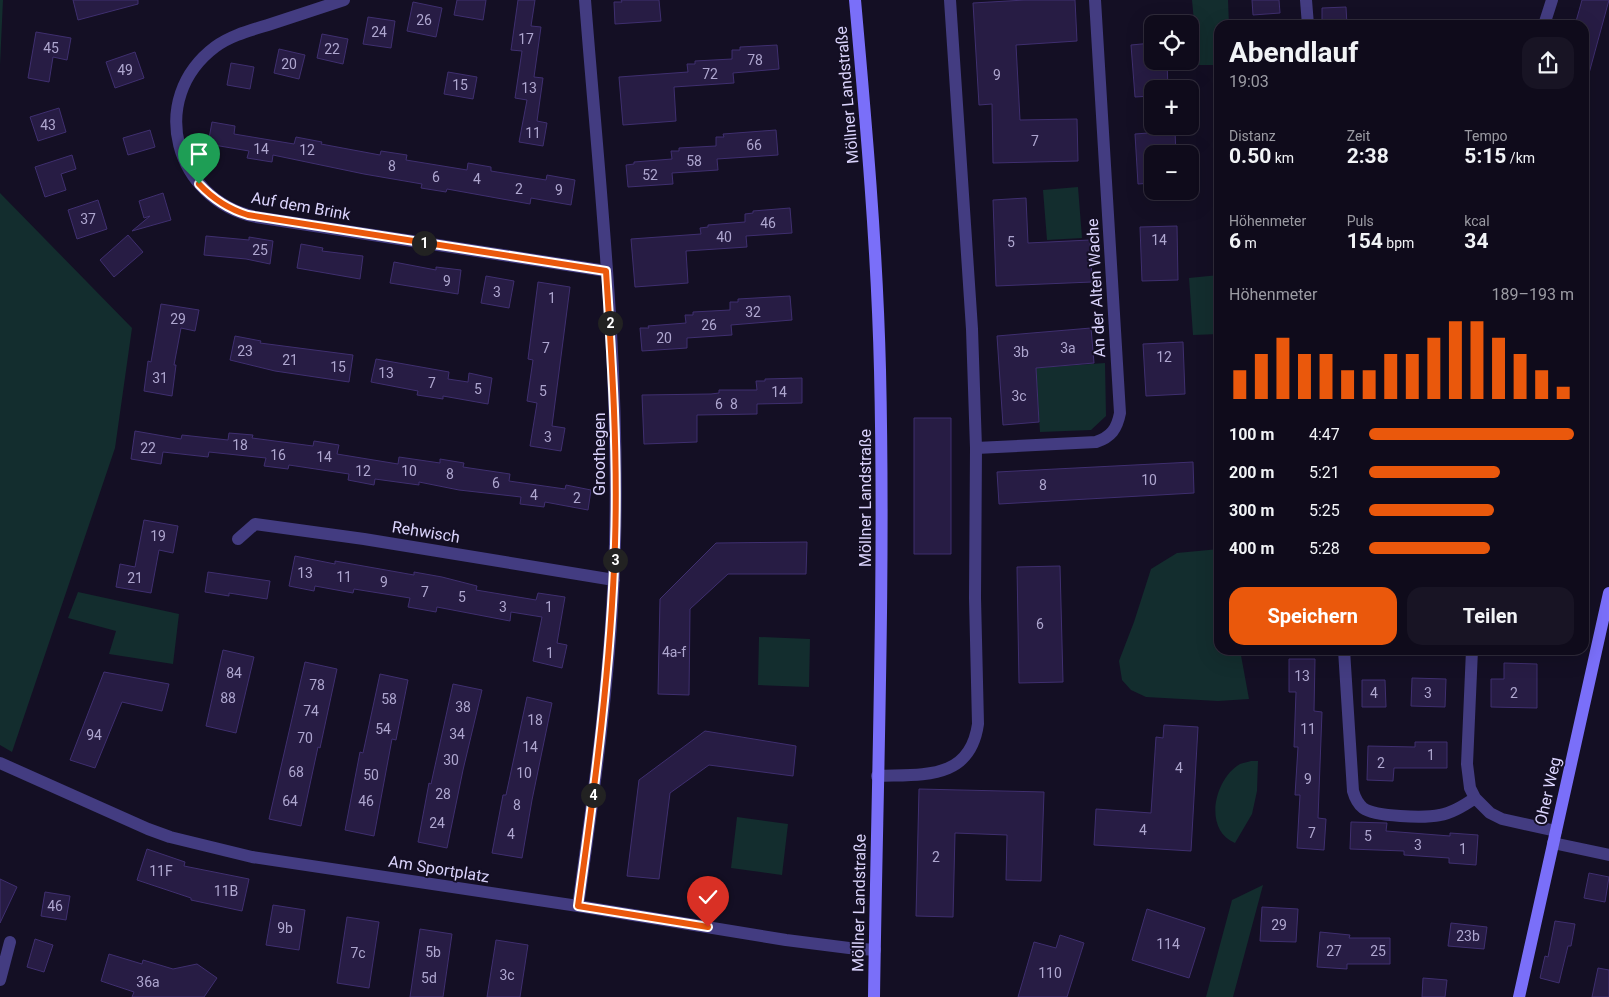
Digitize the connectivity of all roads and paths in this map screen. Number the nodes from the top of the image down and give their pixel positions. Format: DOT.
graph roads {
  1 [pos="344,0"];
  2 [pos="585,0"];
  3 [pos="855,0"];
  4 [pos="950,0"];
  5 [pos="1095,0"];
  6 [pos="1306,0"];
  7 [pos="1552,0"];
  8 [pos="1308,20"];
  9 [pos="1546,20"];
  10 [pos="606,271"];
  11 [pos="976,448"];
  12 [pos="238,539"];
  13 [pos="614,580"];
  14 [pos="1609,593"];
  15 [pos="1344,655"];
  16 [pos="1472,655"];
  17 [pos="6,766"];
  18 [pos="877,776"];
  19 [pos="1476,798"];
  20 [pos="1554,837"];
  21 [pos="1609,855"];
  22 [pos="578,906"];
  23 [pos="10,942"];
  24 [pos="875,950"];
  25 [pos="0,980"];
  26 [pos="874,997"];
  27 [pos="1519,997"];
  1 -- 10 [label="street, Auf dem Brink"];
  2 -- 10 [label="street, Groothegen"];
  3 -- 18 [label="main road, Möllner Landstraße"];
  4 -- 11 [label="street"];
  5 -- 11 [label="street, An der Alten Wache"];
  6 -- 8 [label="street"];
  7 -- 9 [label="street"];
  10 -- 13 [label="street, Groothegen"];
  11 -- 18 [label="street"];
  12 -- 13 [label="street, Rehwisch"];
  13 -- 22 [label="street, Groothegen"];
  14 -- 20 [label="main road, Oher Weg"];
  15 -- 19 [label="street"];
  16 -- 19 [label="street"];
  17 -- 22 [label="street, Am Sportplatz"];
  18 -- 24 [label="main road, Möllner Landstraße"];
  19 -- 20 [label="street"];
  20 -- 21 [label="street"];
  20 -- 27 [label="main road, Oher Weg"];
  22 -- 24 [label="street, Am Sportplatz"];
  23 -- 25 [label="street"];
  24 -- 26 [label="main road, Möllner Landstraße"];
}
